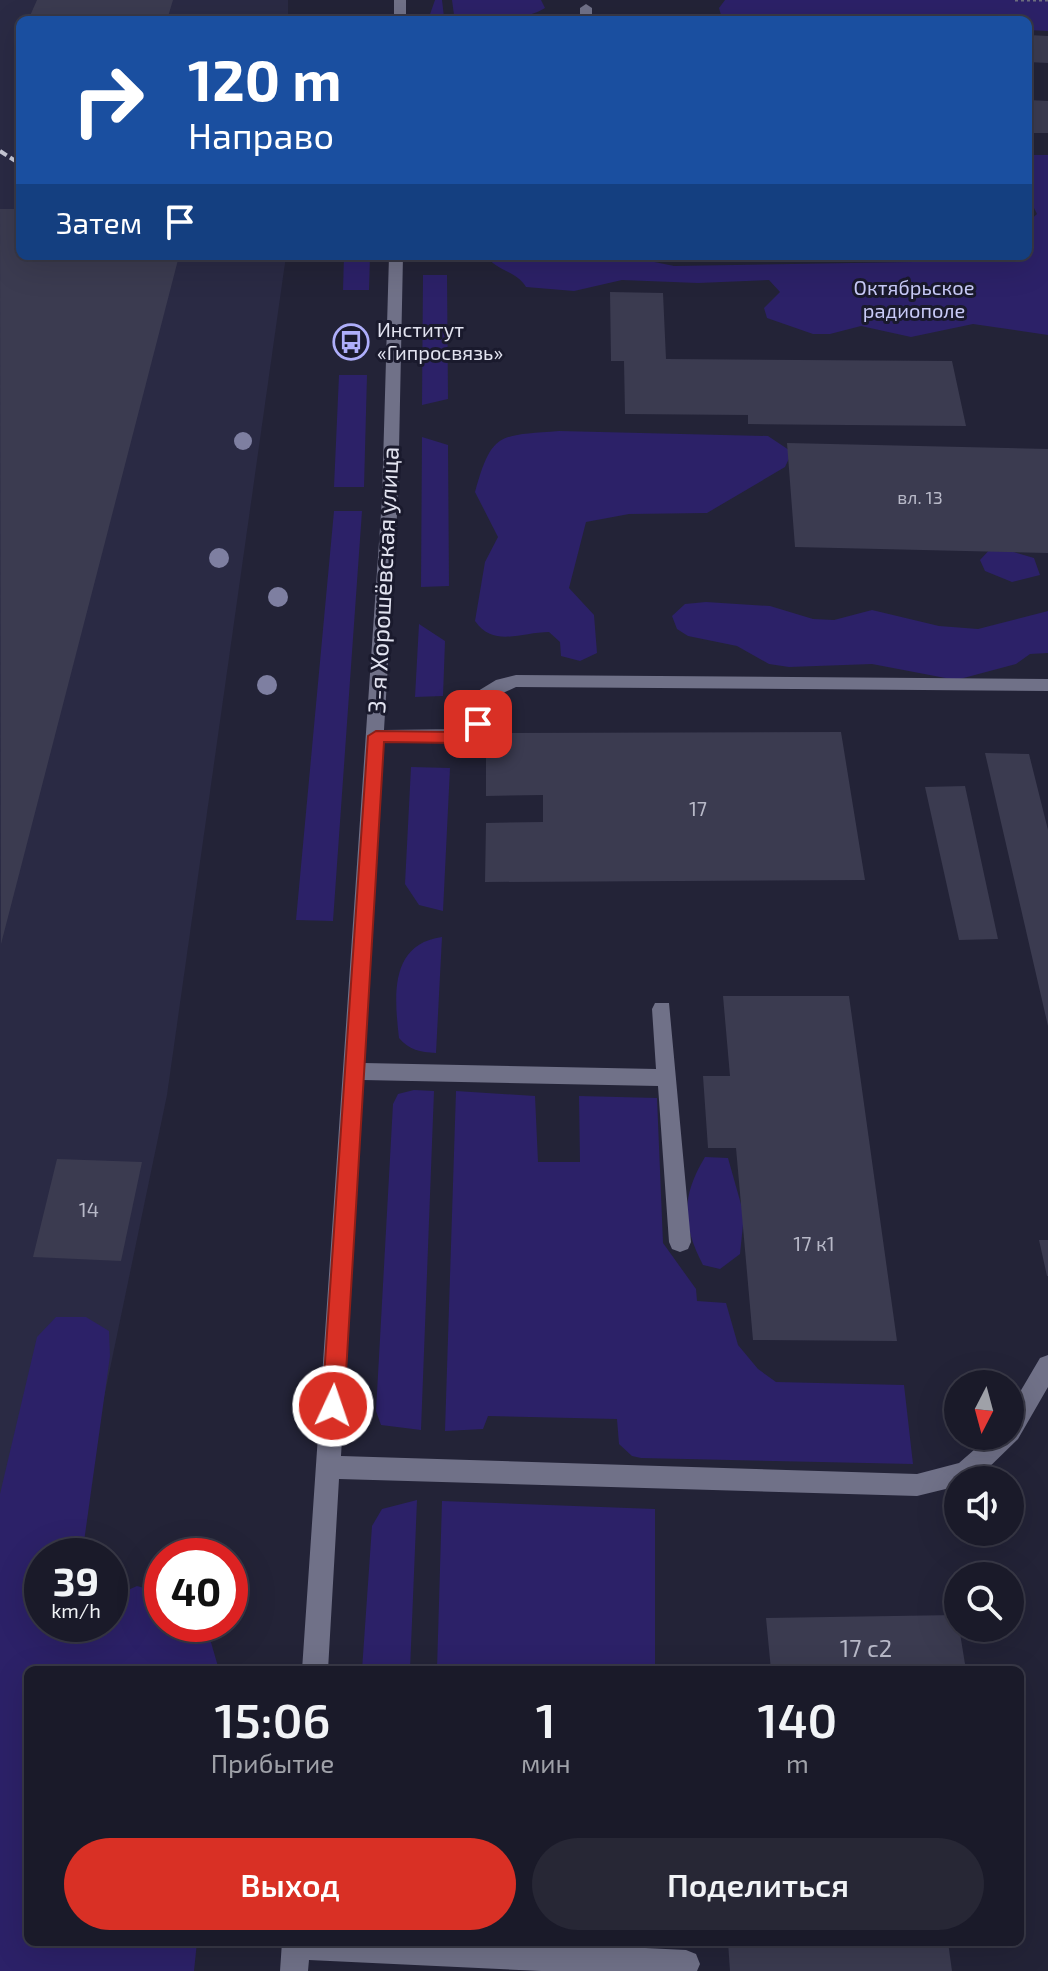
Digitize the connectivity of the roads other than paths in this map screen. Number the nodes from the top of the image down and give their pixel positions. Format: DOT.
graph roads {
  1 [pos="396,260"];
  2 [pos="1048,685"];
  3 [pos="376,736"];
  4 [pos="662,1009"];
  5 [pos="354,1071"];
  6 [pos="667,1078"];
  7 [pos="680,1242"];
  8 [pos="1048,1365"];
  9 [pos="1024,1407"];
  10 [pos="995,1450"];
  11 [pos="329,1467"];
  12 [pos="315,1666"];
  13 [pos="296,1953"];
  14 [pos="685,1959"];
  1 -- 3 [label="street, 3-я Хорошёвская улица"];
  2 -- 3 [label="street"];
  3 -- 5 [label="street, 3-я Хорошёвская улица"];
  4 -- 6 [label="street"];
  5 -- 6 [label="street"];
  5 -- 11 [label="street, 3-я Хорошёвская улица"];
  6 -- 7 [label="street"];
  8 -- 9 [label="street"];
  10 -- 11 [label="street"];
  11 -- 12 [label="street, 3-я Хорошёвская улица"];
  13 -- 14 [label="street"];
}
